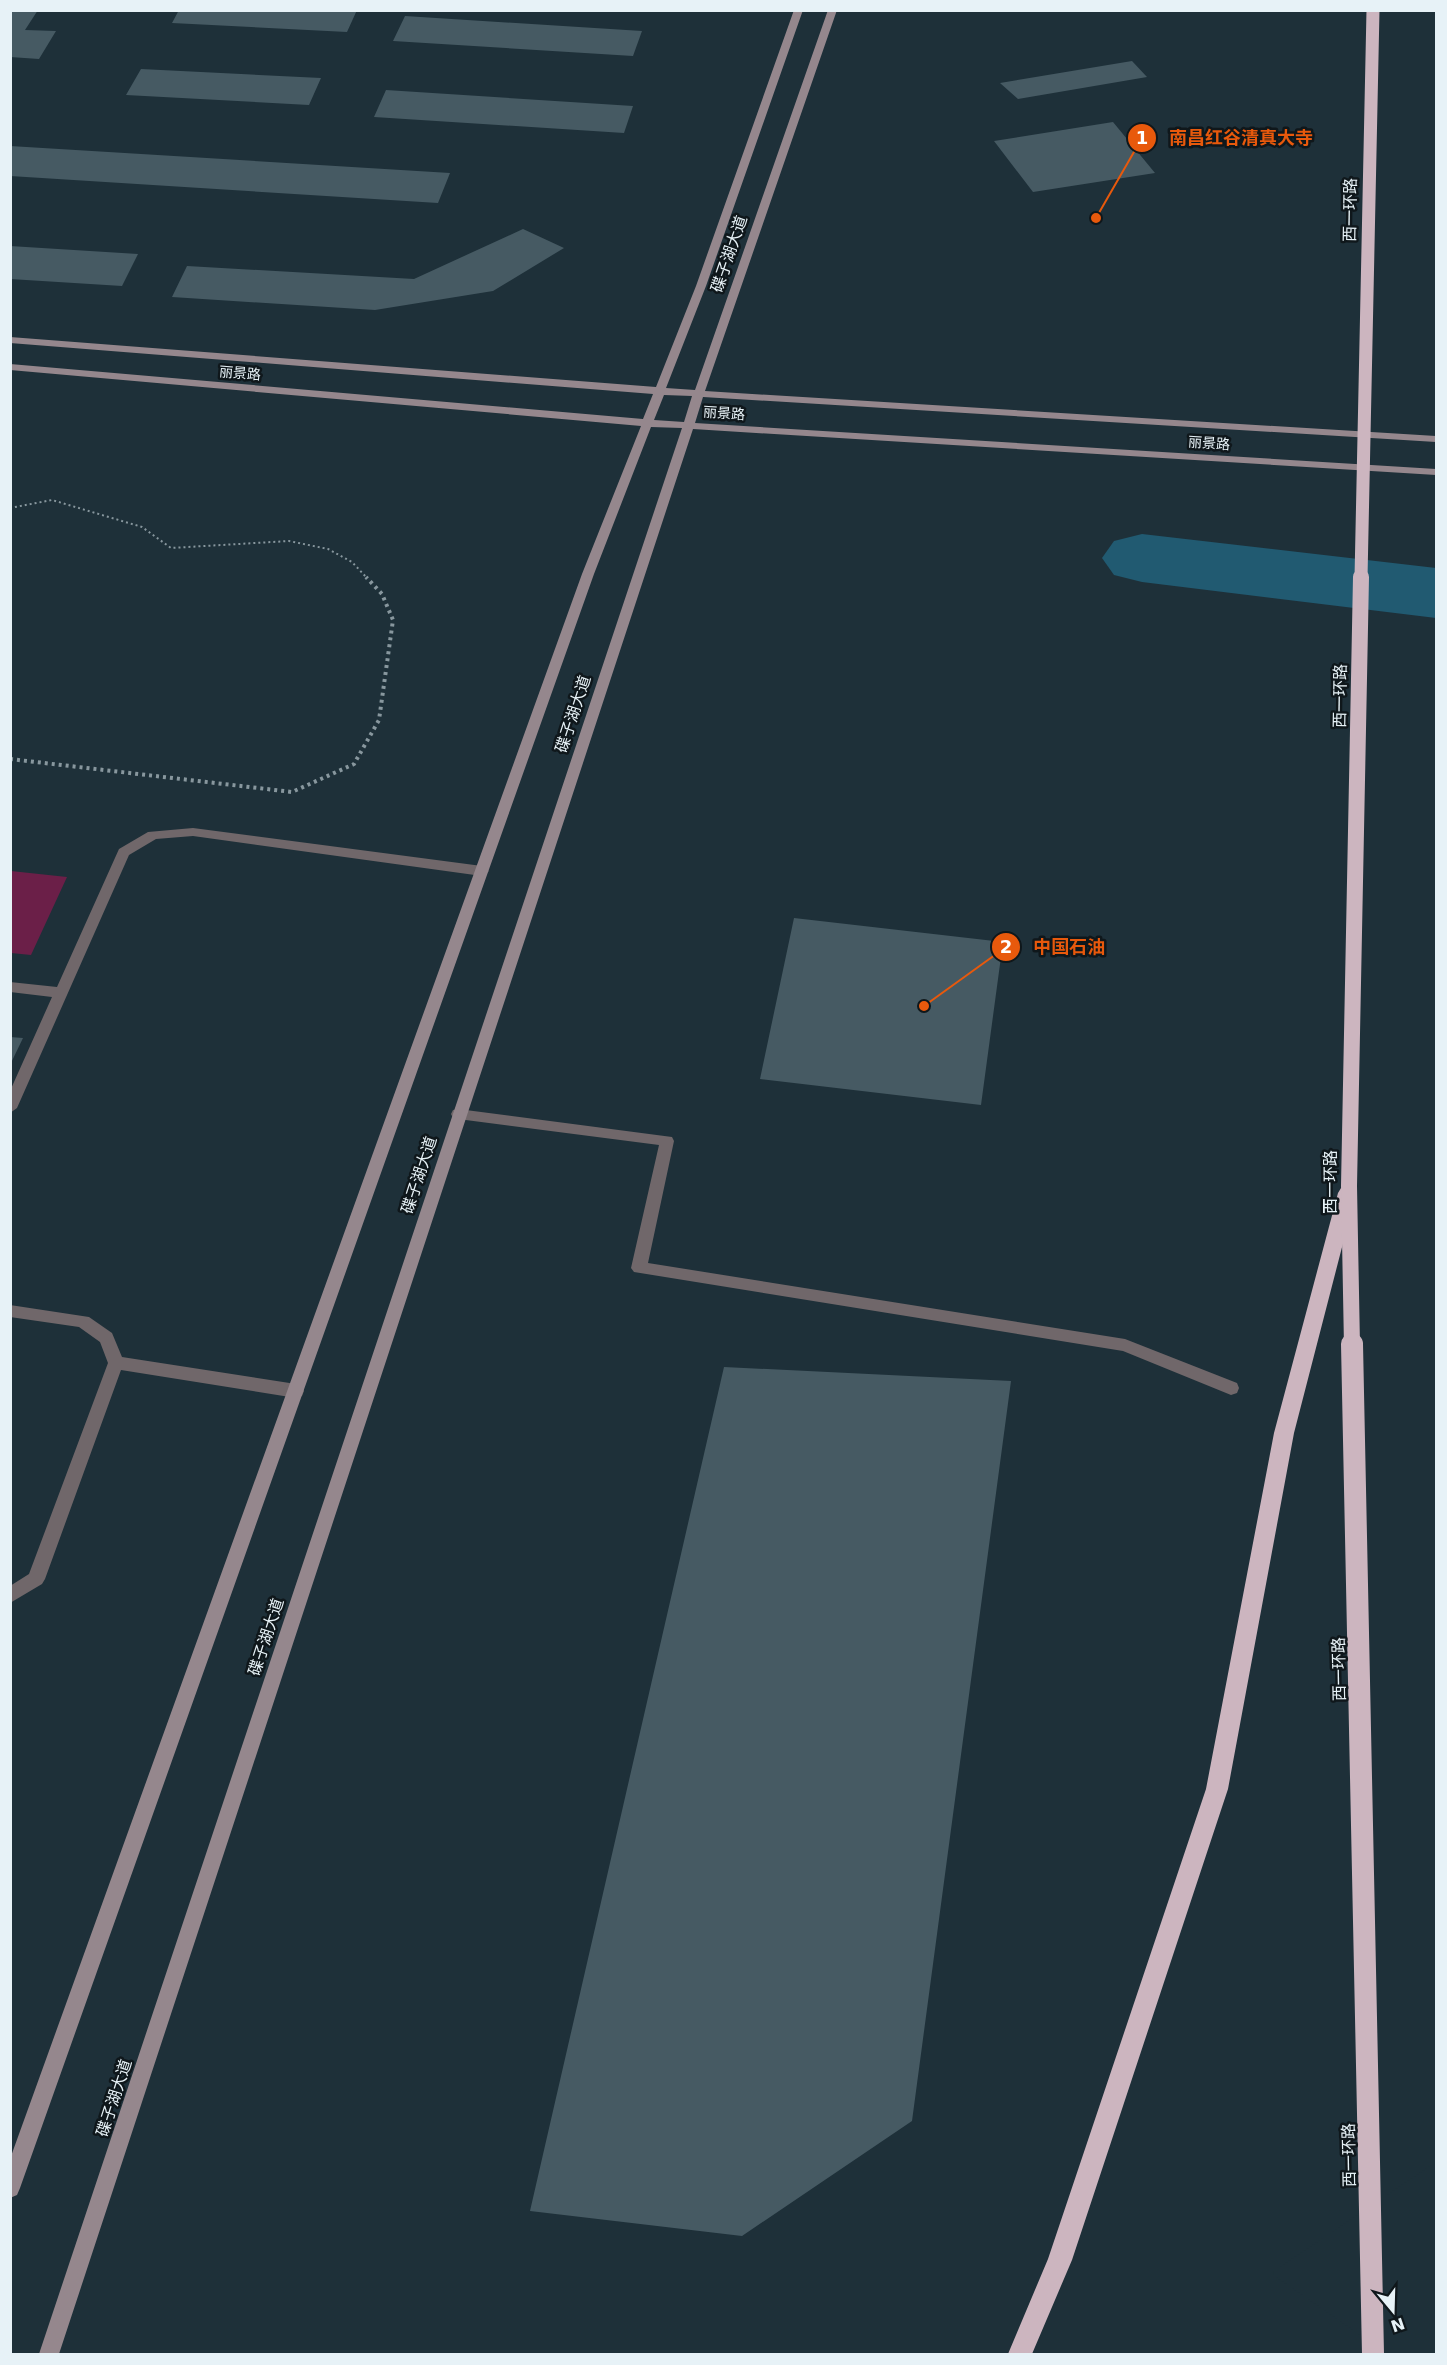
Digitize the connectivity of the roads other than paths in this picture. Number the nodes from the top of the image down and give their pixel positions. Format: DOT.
graph roads {
  1 [pos="799,10"];
  2 [pos="833,10"];
  3 [pos="1373,10"];
  4 [pos="10,340"];
  5 [pos="10,367"];
  6 [pos="660,391"];
  7 [pos="699,393"];
  8 [pos="647,423"];
  9 [pos="688,426"];
  10 [pos="1437,439"];
  11 [pos="1437,472"];
  12 [pos="482,871"];
  13 [pos="10,987"];
  14 [pos="61,993"];
  15 [pos="10,1108"];
  16 [pos="458,1114"];
  17 [pos="1349,1186"];
  18 [pos="10,1311"];
  19 [pos="116,1363"];
  20 [pos="1231,1388"];
  21 [pos="296,1391"];
  22 [pos="10,1596"];
  23 [pos="10,2188"];
  24 [pos="49,2355"];
  25 [pos="1020,2355"];
  26 [pos="1373,2355"];
  1 -- 6 [label="main road, 碟子湖大道"];
  2 -- 7 [label="main road, 碟子湖大道"];
  3 -- 17 [label="highway, 西一环路, bridge"];
  4 -- 6 [label="main road, 丽景路"];
  5 -- 8 [label="main road, 丽景路"];
  6 -- 7 [label="main road, 丽景路"];
  6 -- 8 [label="main road, 碟子湖大道"];
  7 -- 9 [label="main road, 碟子湖大道"];
  7 -- 10 [label="main road, 丽景路"];
  8 -- 9 [label="main road, 丽景路"];
  8 -- 12 [label="main road, 碟子湖大道"];
  9 -- 11 [label="main road, 丽景路"];
  9 -- 16 [label="main road, 碟子湖大道"];
  12 -- 14 [label="street"];
  12 -- 21 [label="main road, 碟子湖大道"];
  13 -- 14 [label="street"];
  14 -- 15 [label="street"];
  16 -- 20 [label="street"];
  16 -- 24 [label="main road, 碟子湖大道"];
  17 -- 25 [label="highway, bridge"];
  17 -- 26 [label="highway, 西一环路, bridge"];
  18 -- 19 [label="street"];
  19 -- 21 [label="street"];
  19 -- 22 [label="street"];
  21 -- 23 [label="main road, 碟子湖大道"];
}
